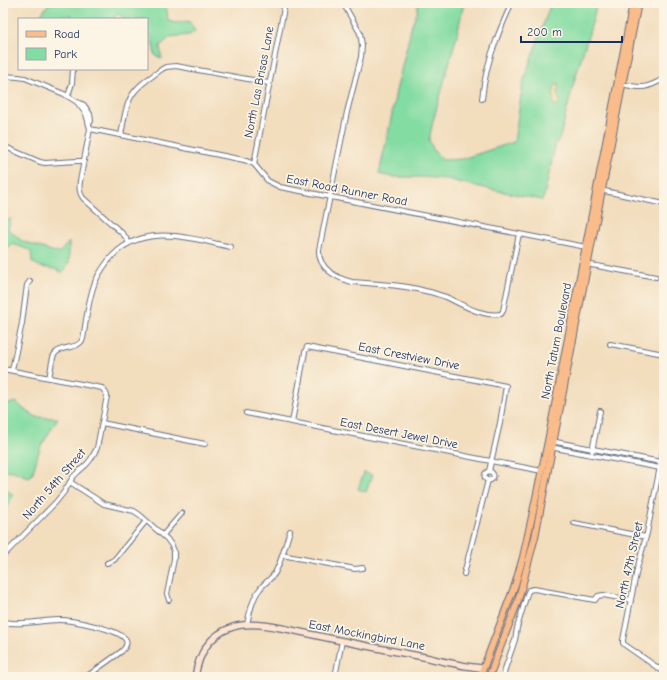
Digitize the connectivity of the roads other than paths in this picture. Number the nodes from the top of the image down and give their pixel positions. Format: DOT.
graph roads {
  1 [pos="275,3"];
  2 [pos="343,3"];
  3 [pos="511,3"];
  4 [pos="633,3"];
  5 [pos="638,3"];
  6 [pos="285,4"];
  7 [pos="73,70"];
  8 [pos="3,76"];
  9 [pos="664,79"];
  10 [pos="269,84"];
  11 [pos="620,84"];
  12 [pos="68,96"];
  13 [pos="482,99"];
  14 [pos="90,129"];
  15 [pos="121,135"];
  16 [pos="3,146"];
  17 [pos="83,161"];
  18 [pos="254,164"];
  19 [pos="600,190"];
  20 [pos="330,197"];
  21 [pos="664,204"];
  22 [pos="519,234"];
  23 [pos="129,243"];
  24 [pos="231,247"];
  25 [pos="589,247"];
  26 [pos="585,264"];
  27 [pos="656,278"];
  28 [pos="30,281"];
  29 [pos="610,344"];
  30 [pos="664,354"];
  31 [pos="3,369"];
  32 [pos="12,370"];
  33 [pos="49,378"];
  34 [pos="600,410"];
  35 [pos="246,413"];
  36 [pos="292,422"];
  37 [pos="102,423"];
  38 [pos="204,444"];
  39 [pos="551,444"];
  40 [pos="664,446"];
  41 [pos="593,449"];
  42 [pos="663,452"];
  43 [pos="592,455"];
  44 [pos="492,462"];
  45 [pos="661,462"];
  46 [pos="660,468"];
  47 [pos="545,472"];
  48 [pos="70,482"];
  49 [pos="182,513"];
  50 [pos="146,521"];
  51 [pos="574,523"];
  52 [pos="290,531"];
  53 [pos="163,535"];
  54 [pos="646,537"];
  55 [pos="282,555"];
  56 [pos="3,556"];
  57 [pos="107,563"];
  58 [pos="363,568"];
  59 [pos="464,574"];
  60 [pos="169,600"];
  61 [pos="630,600"];
  62 [pos="518,601"];
  63 [pos="3,622"];
  64 [pos="247,624"];
  65 [pos="342,641"];
  66 [pos="483,668"];
  67 [pos="661,670"];
  68 [pos="86,677"];
  69 [pos="195,677"];
  70 [pos="335,677"];
  71 [pos="480,677"];
  72 [pos="489,677"];
  73 [pos="505,677"];
  1 -- 6 [label="street"];
  2 -- 20 [label="street"];
  3 -- 13 [label="street"];
  4 -- 11 [label="main road, North Tatum Boulevard"];
  5 -- 11 [label="main road, North Tatum Boulevard"];
  6 -- 10 [label="street, North Las Brisas Lane"];
  7 -- 12 [label="street"];
  8 -- 12 [label="street"];
  9 -- 11 [label="street"];
  10 -- 15 [label="street"];
  10 -- 18 [label="street, North Las Brisas Lane"];
  11 -- 19 [label="main road, North Tatum Boulevard"];
  12 -- 14 [label="street"];
  14 -- 15 [label="street"];
  14 -- 17 [label="street"];
  15 -- 18 [label="street"];
  16 -- 17 [label="street"];
  17 -- 23 [label="street"];
  18 -- 20 [label="street, East Road Runner Road"];
  19 -- 21 [label="street"];
  19 -- 25 [label="main road, North Tatum Boulevard"];
  20 -- 22 [label="street, East Road Runner Road"];
  20 -- 22 [label="street"];
  22 -- 25 [label="street, East Road Runner Road"];
  23 -- 24 [label="street"];
  23 -- 33 [label="street"];
  25 -- 26 [label="main road, North Tatum Boulevard"];
  26 -- 27 [label="street"];
  26 -- 39 [label="main road, North Tatum Boulevard"];
  28 -- 32 [label="street"];
  29 -- 30 [label="street"];
  31 -- 32 [label="street"];
  32 -- 33 [label="street"];
  33 -- 37 [label="street, North 54th Street"];
  34 -- 41 [label="street"];
  35 -- 36 [label="street, East Desert Jewel Drive"];
  36 -- 44 [label="street, East Desert Jewel Drive"];
  36 -- 44 [label="street, East Crestview Drive"];
  37 -- 38 [label="street"];
  37 -- 48 [label="street, North 54th Street"];
  39 -- 41 [label="street"];
  39 -- 43 [label="street"];
  39 -- 47 [label="main road, North Tatum Boulevard"];
  40 -- 42 [label="street, North 47th Street"];
  41 -- 43 [label="street"];
  41 -- 45 [label="street"];
  42 -- 45 [label="street, North 47th Street"];
  43 -- 46 [label="street"];
  44 -- 47 [label="street, East Desert Jewel Drive"];
  44 -- 59 [label="street"];
  45 -- 46 [label="street, North 47th Street"];
  46 -- 54 [label="street, North 47th Street"];
  47 -- 62 [label="main road, North Tatum Boulevard"];
  47 -- 66 [label="main road, North Tatum Boulevard"];
  48 -- 50 [label="street"];
  48 -- 56 [label="street, North 54th Street"];
  49 -- 53 [label="street"];
  50 -- 53 [label="street"];
  50 -- 57 [label="street"];
  51 -- 54 [label="street"];
  52 -- 55 [label="street"];
  53 -- 60 [label="street"];
  54 -- 61 [label="street, North 47th Street"];
  55 -- 58 [label="street"];
  55 -- 64 [label="street"];
  61 -- 67 [label="street, North 47th Street"];
  61 -- 73 [label="street"];
  62 -- 66 [label="main road"];
  62 -- 72 [label="main road, North Tatum Boulevard"];
  63 -- 68 [label="street"];
  64 -- 65 [label="street, East Mockingbird Lane"];
  64 -- 69 [label="street"];
  65 -- 66 [label="street, East Mockingbird Lane"];
  65 -- 70 [label="street"];
  66 -- 71 [label="main road, North Tatum Boulevard"];
}
